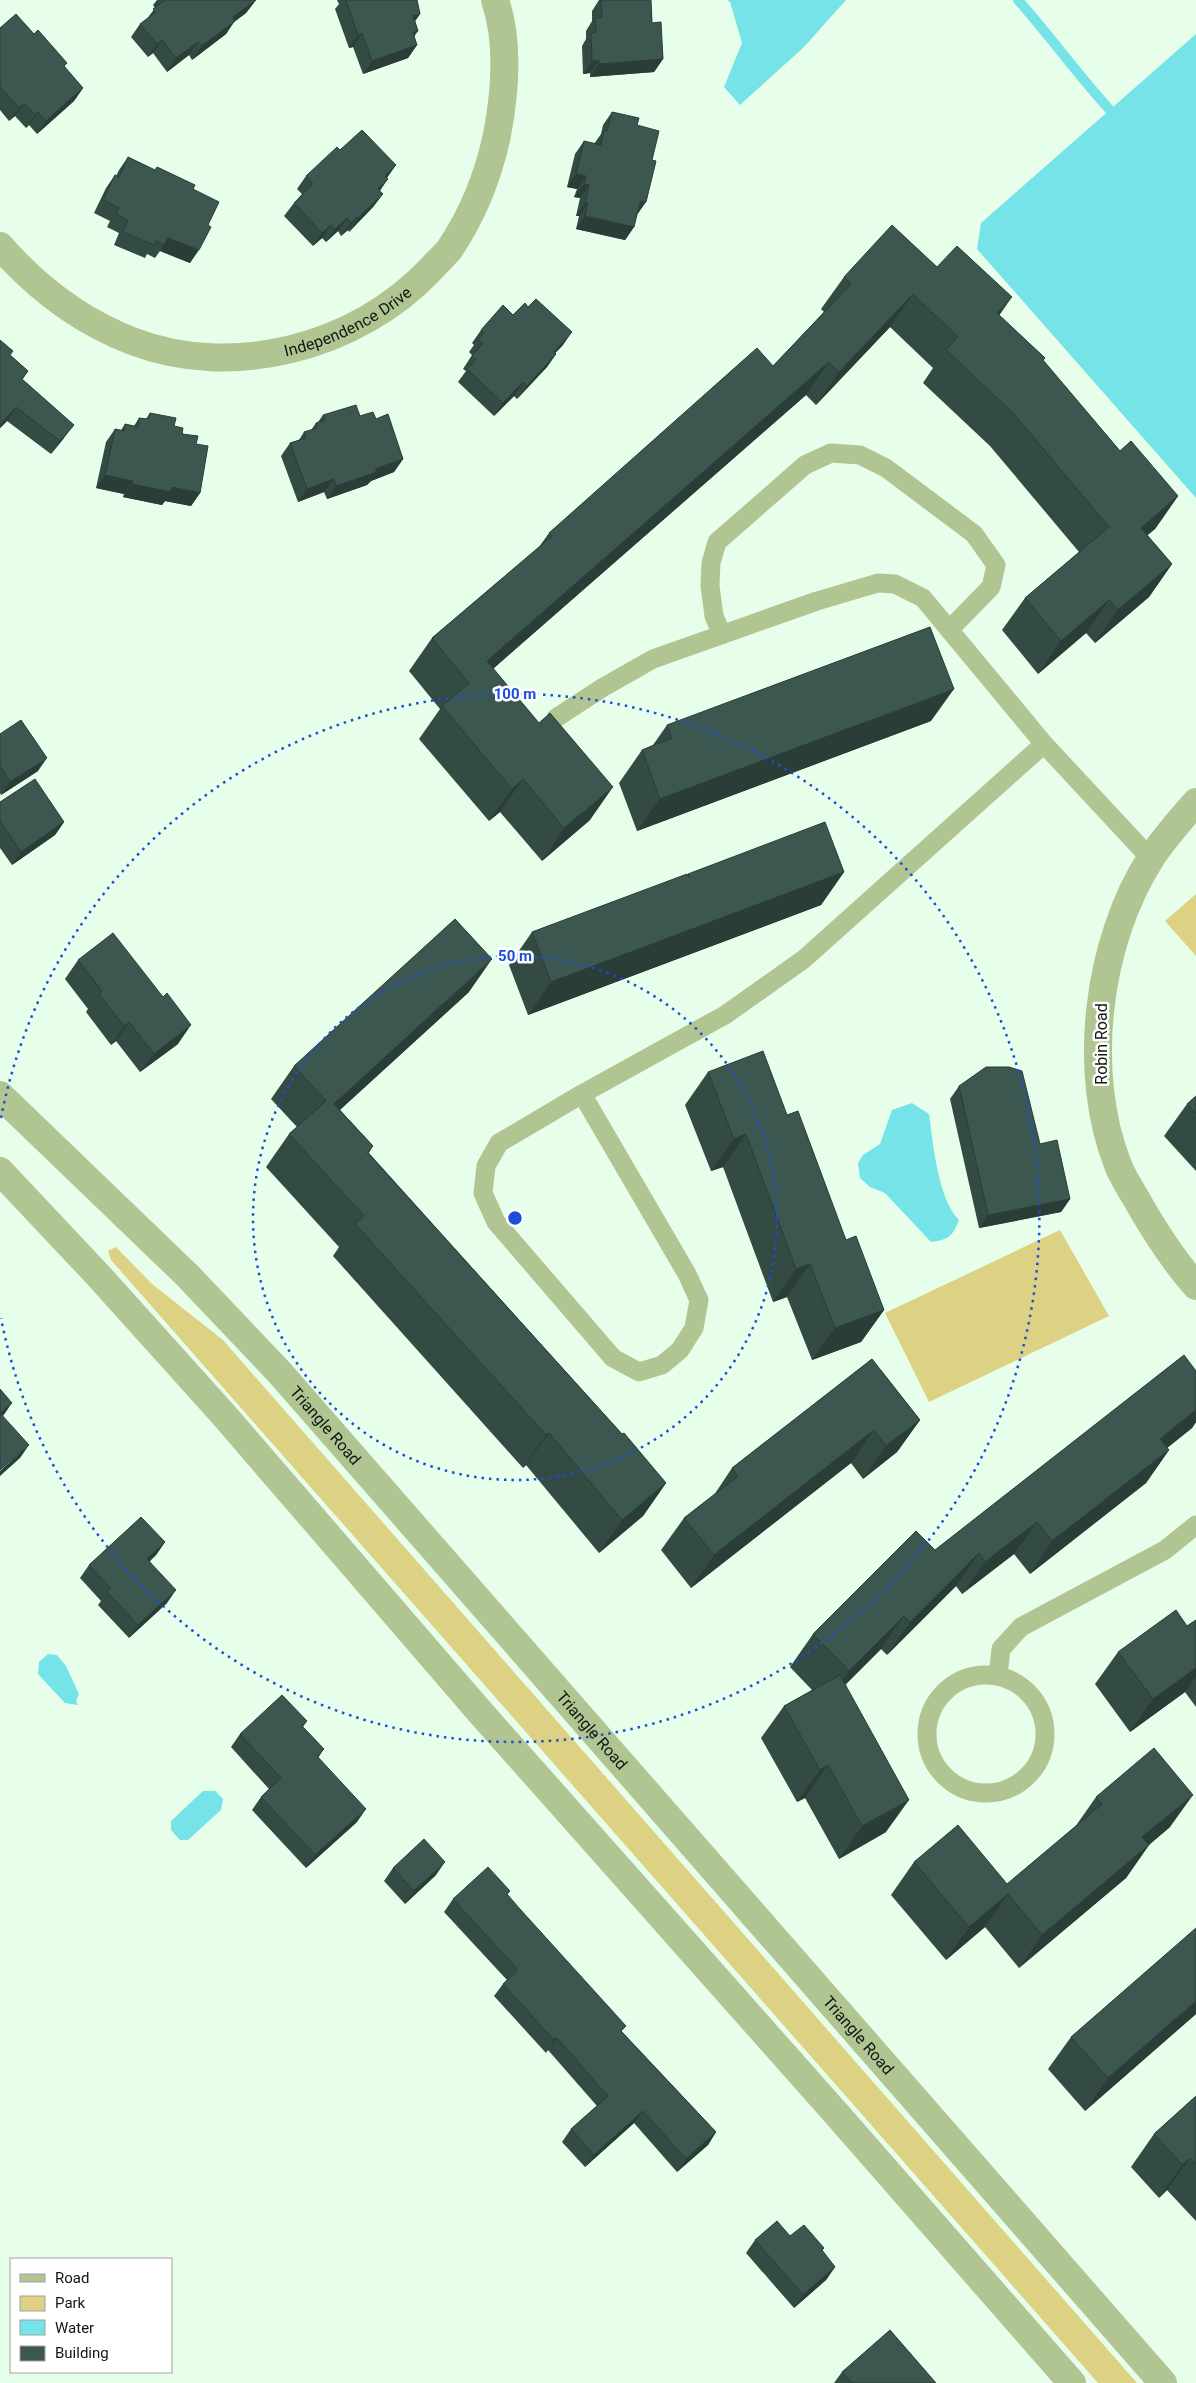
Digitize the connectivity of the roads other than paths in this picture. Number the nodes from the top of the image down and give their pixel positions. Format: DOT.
graph roads {
  1 [pos="494,0"];
  2 [pos="0,246"];
  3 [pos="949,630"];
  4 [pos="722,635"];
  5 [pos="556,718"];
  6 [pos="1044,744"];
  7 [pos="1196,802"];
  8 [pos="1150,859"];
  9 [pos="582,1094"];
  10 [pos="0,1095"];
  11 [pos="0,1171"];
  12 [pos="1196,1286"];
  13 [pos="1196,1525"];
  14 [pos="998,1676"];
  15 [pos="1072,2383"];
  16 [pos="1163,2383"];
  1 -- 2 [label="street, Independence Drive"];
  3 -- 4 [label="lane"];
  3 -- 4 [label="lane"];
  3 -- 6 [label="lane"];
  4 -- 5 [label="lane"];
  6 -- 8 [label="lane"];
  6 -- 9 [label="lane"];
  7 -- 8 [label="street, Robin Road"];
  8 -- 12 [label="street, Robin Road"];
  9 -- 9 [label="lane"];
  10 -- 16 [label="street, Triangle Road"];
  11 -- 15 [label="street"];
  13 -- 14 [label="lane"];
  14 -- 14 [label="lane"];
}
